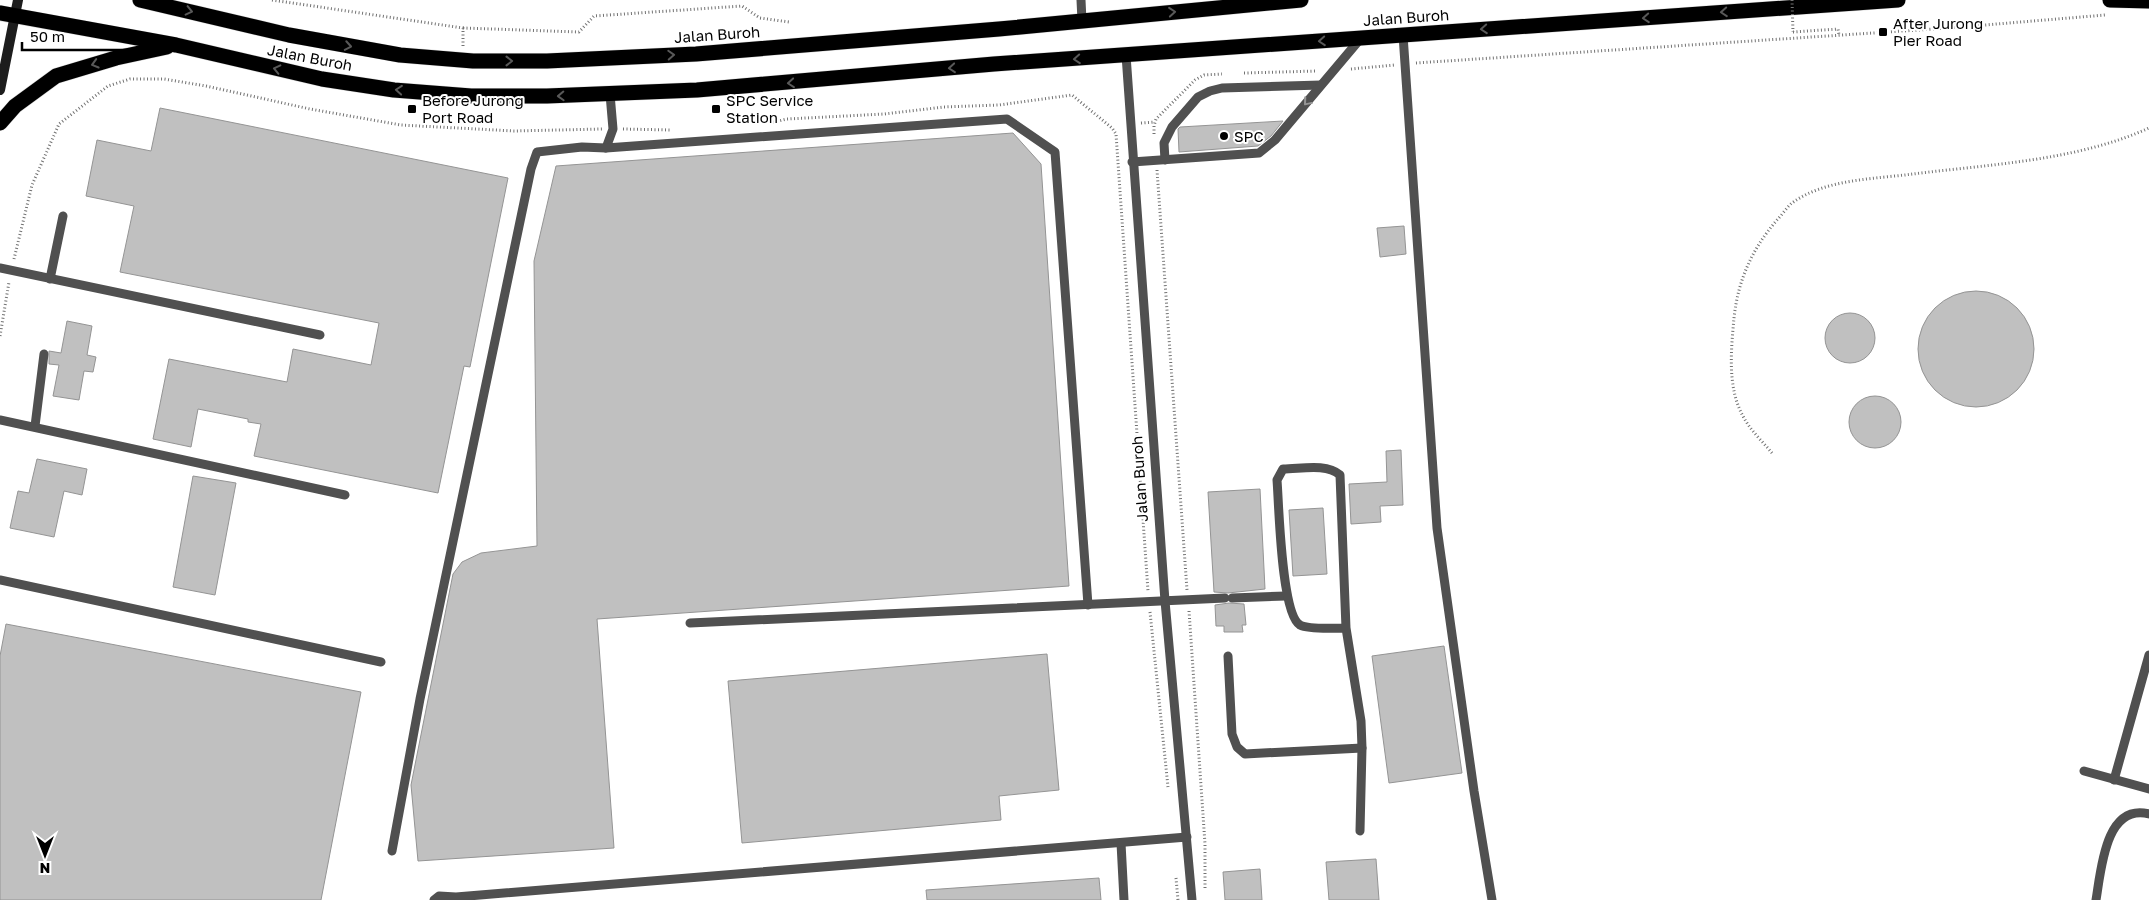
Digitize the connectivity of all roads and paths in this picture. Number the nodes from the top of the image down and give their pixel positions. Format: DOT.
graph roads {
  1 [pos="18,0"];
  2 [pos="141,0"];
  3 [pos="272,0"];
  4 [pos="1081,0"];
  5 [pos="1301,0"];
  6 [pos="1792,0"];
  7 [pos="1898,0"];
  8 [pos="2149,1"];
  9 [pos="2110,7"];
  10 [pos="7,15"];
  11 [pos="1082,21"];
  12 [pos="789,22"];
  13 [pos="462,28"];
  14 [pos="1403,35"];
  15 [pos="1839,35"];
  16 [pos="1360,38"];
  17 [pos="176,45"];
  18 [pos="1126,56"];
  19 [pos="464,61"];
  20 [pos="1405,64"];
  21 [pos="1334,70"];
  22 [pos="1224,74"];
  23 [pos="1234,74"];
  24 [pos="1321,85"];
  25 [pos="0,90"];
  26 [pos="610,94"];
  27 [pos="0,122"];
  28 [pos="769,123"];
  29 [pos="2149,128"];
  30 [pos="612,129"];
  31 [pos="679,130"];
  32 [pos="606,148"];
  33 [pos="1161,160"];
  34 [pos="1132,162"];
  35 [pos="63,216"];
  36 [pos="0,268"];
  37 [pos="11,270"];
  38 [pos="50,279"];
  39 [pos="320,335"];
  40 [pos="0,336"];
  41 [pos="44,354"];
  42 [pos="0,420"];
  43 [pos="35,426"];
  44 [pos="1772,454"];
  45 [pos="345,495"];
  46 [pos="0,580"];
  47 [pos="1286,596"];
  48 [pos="1188,600"];
  49 [pos="1149,602"];
  50 [pos="1165,602"];
  51 [pos="1088,605"];
  52 [pos="690,623"];
  53 [pos="1346,628"];
  54 [pos="2149,654"];
  55 [pos="1228,656"];
  56 [pos="381,662"];
  57 [pos="1362,748"];
  58 [pos="2084,771"];
  59 [pos="2114,780"];
  60 [pos="1168,789"];
  61 [pos="2149,789"];
  62 [pos="2149,814"];
  63 [pos="1360,831"];
  64 [pos="1187,837"];
  65 [pos="1121,842"];
  66 [pos="392,852"];
  67 [pos="1176,873"];
  68 [pos="1205,891"];
  69 [pos="434,900"];
  70 [pos="1124,900"];
  71 [pos="1178,900"];
  72 [pos="1192,900"];
  73 [pos="1492,900"];
  74 [pos="2096,900"];
  1 -- 10 [label="main road"];
  2 -- 19 [label="highway, Jalan Buroh, one-way"];
  3 -- 13 [label="path"];
  4 -- 11 [label="lane"];
  11 -- 5 [label="highway, Jalan Buroh, one-way"];
  6 -- 15 [label="path, bridge"];
  7 -- 14 [label="highway, Jalan Buroh, one-way"];
  8 -- 9 [label="highway"];
  9 -- 15 [label="path"];
  10 -- 17 [label="highway, Jalan Buroh"];
  10 -- 25 [label="main road"];
  19 -- 11 [label="highway, Jalan Buroh, one-way"];
  12 -- 13 [label="path"];
  13 -- 19 [label="path"];
  14 -- 16 [label="highway, Jalan Buroh"];
  14 -- 20 [label="lane"];
  15 -- 20 [label="path"];
  16 -- 18 [label="highway, Jalan Buroh, one-way"];
  16 -- 21 [label="lane"];
  26 -- 17 [label="highway, Jalan Buroh, one-way"];
  17 -- 27 [label="highway, one-way"];
  18 -- 26 [label="highway, Jalan Buroh, one-way"];
  18 -- 34 [label="lane, Jalan Buroh"];
  20 -- 21 [label="path"];
  20 -- 73 [label="lane"];
  21 -- 23 [label="path"];
  21 -- 24 [label="lane"];
  22 -- 33 [label="path"];
  24 -- 33 [label="lane, one-way"];
  24 -- 33 [label="lane"];
  26 -- 30 [label="lane"];
  28 -- 49 [label="path"];
  29 -- 44 [label="path"];
  30 -- 31 [label="path"];
  30 -- 32 [label="lane"];
  30 -- 37 [label="path"];
  32 -- 51 [label="lane"];
  32 -- 66 [label="lane"];
  33 -- 34 [label="lane"];
  33 -- 48 [label="path"];
  34 -- 50 [label="lane, Jalan Buroh"];
  35 -- 38 [label="lane"];
  36 -- 37 [label="lane"];
  37 -- 38 [label="lane"];
  37 -- 40 [label="path"];
  38 -- 39 [label="lane"];
  41 -- 43 [label="lane"];
  42 -- 43 [label="lane"];
  43 -- 45 [label="lane"];
  46 -- 56 [label="lane"];
  47 -- 48 [label="lane"];
  47 -- 53 [label="lane"];
  47 -- 53 [label="lane"];
  48 -- 50 [label="lane"];
  48 -- 68 [label="path"];
  49 -- 50 [label="lane"];
  49 -- 51 [label="lane"];
  49 -- 60 [label="path"];
  50 -- 64 [label="lane, Jalan Buroh"];
  51 -- 52 [label="lane"];
  53 -- 57 [label="lane"];
  54 -- 59 [label="lane"];
  55 -- 57 [label="lane"];
  57 -- 63 [label="lane"];
  58 -- 59 [label="lane"];
  59 -- 61 [label="lane"];
  62 -- 74 [label="lane"];
  64 -- 65 [label="lane"];
  64 -- 72 [label="lane, Jalan Buroh"];
  65 -- 69 [label="lane"];
  65 -- 70 [label="lane"];
  67 -- 71 [label="path"];
}
